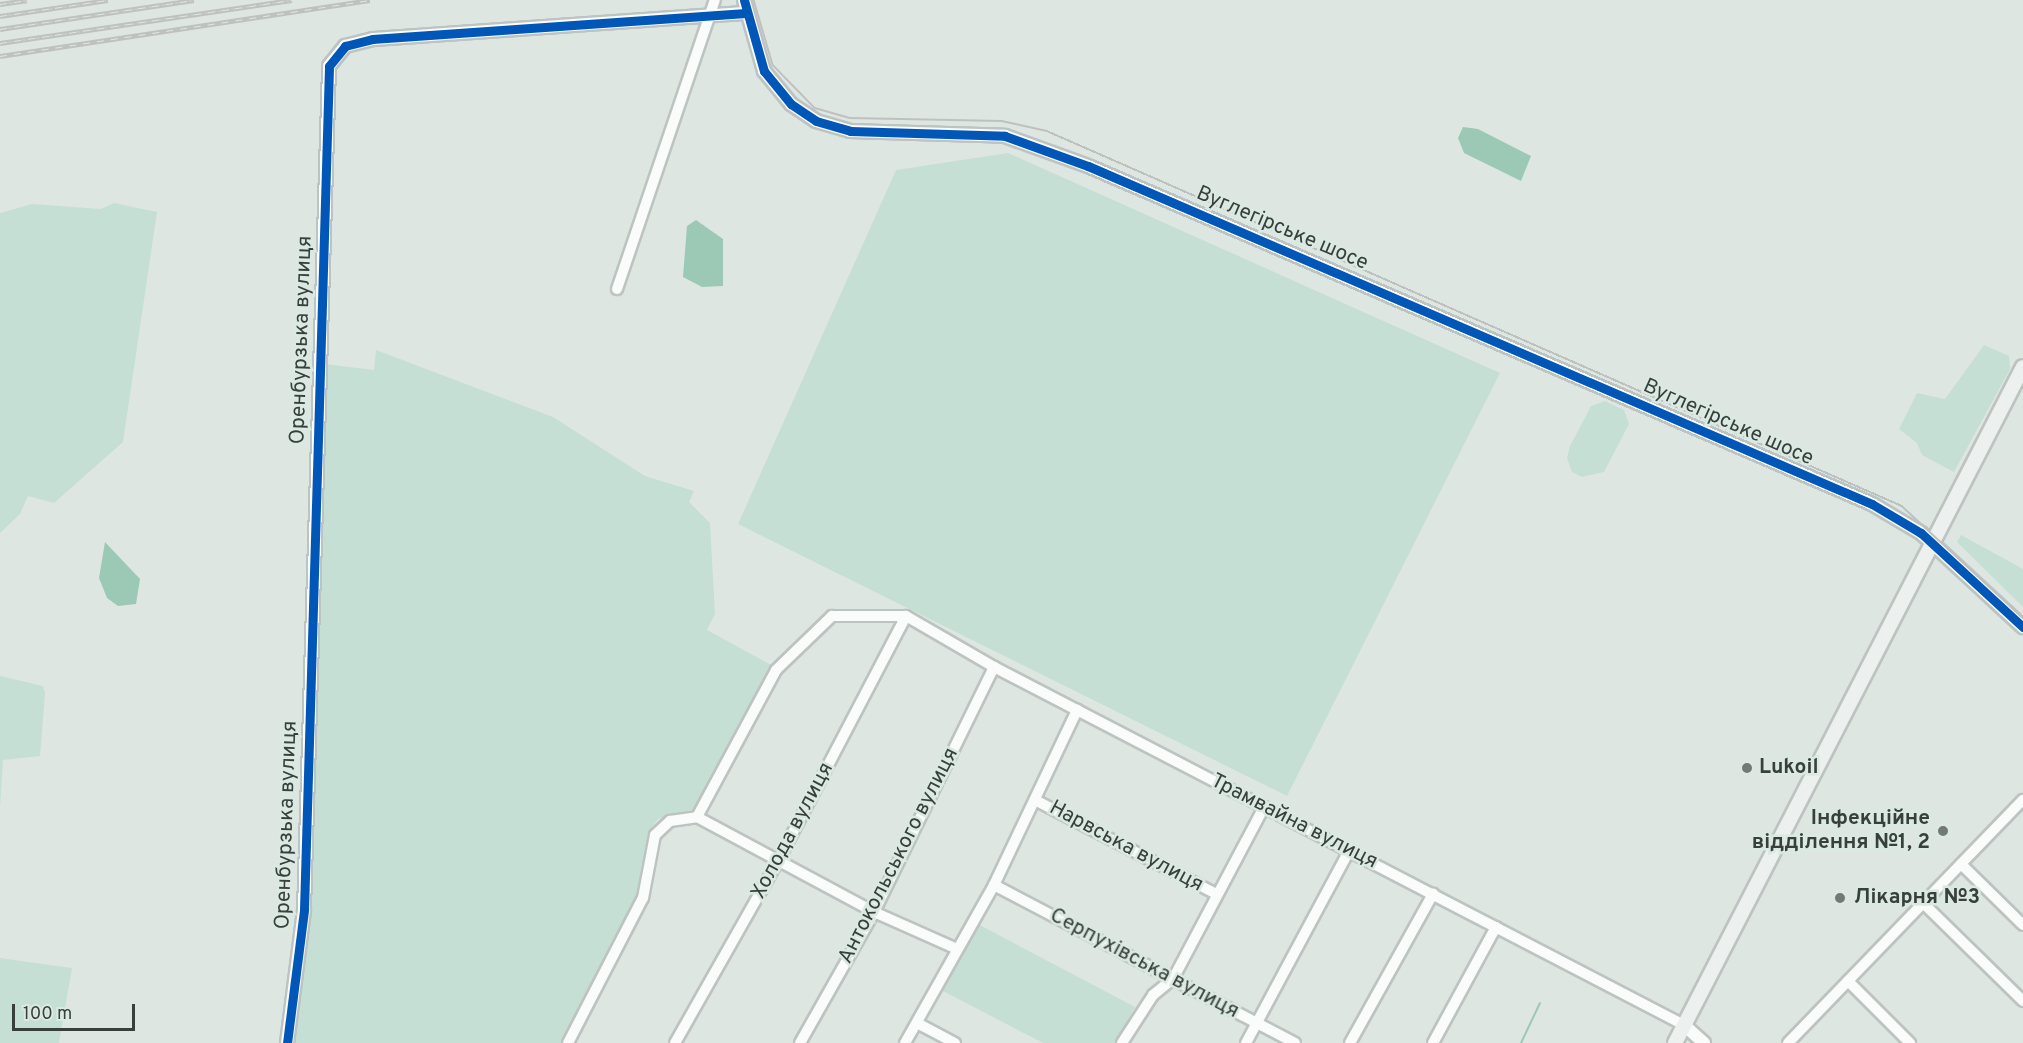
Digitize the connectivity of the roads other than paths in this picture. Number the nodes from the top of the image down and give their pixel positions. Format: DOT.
graph roads {
  1 [pos="715,0"];
  2 [pos="744,0"];
  3 [pos="745,13"];
  4 [pos="708,18"];
  5 [pos="617,290"];
  6 [pos="2023,367"];
  7 [pos="1932,543"];
  8 [pos="906,616"];
  9 [pos="2023,627"];
  10 [pos="994,667"];
  11 [pos="1077,710"];
  12 [pos="1035,800"];
  13 [pos="2023,800"];
  14 [pos="1264,807"];
  15 [pos="697,817"];
  16 [pos="1349,851"];
  17 [pos="778,861"];
  18 [pos="1960,864"];
  19 [pos="994,885"];
  20 [pos="1216,894"];
  21 [pos="1433,894"];
  22 [pos="1923,903"];
  23 [pos="874,912"];
  24 [pos="2023,925"];
  25 [pos="1496,927"];
  26 [pos="957,950"];
  27 [pos="1173,979"];
  28 [pos="1848,981"];
  29 [pos="2023,1001"];
  30 [pos="917,1023"];
  31 [pos="1257,1023"];
  32 [pos="1684,1025"];
  33 [pos="287,1043"];
  34 [pos="568,1043"];
  35 [pos="675,1043"];
  36 [pos="800,1043"];
  37 [pos="906,1043"];
  38 [pos="956,1043"];
  39 [pos="1122,1043"];
  40 [pos="1246,1043"];
  41 [pos="1294,1043"];
  42 [pos="1350,1043"];
  43 [pos="1433,1043"];
  44 [pos="1675,1043"];
  45 [pos="1704,1043"];
  46 [pos="1788,1043"];
  47 [pos="1910,1043"];
  1 -- 4 [label="street"];
  2 -- 3 [label="street, Вуглегірське шосе"];
  3 -- 4 [label="street, Оренбурзька вулиця"];
  3 -- 7 [label="street, Вуглегірське шосе"];
  4 -- 5 [label="street"];
  4 -- 33 [label="street, Оренбурзька вулиця"];
  6 -- 7 [label="main road"];
  7 -- 9 [label="street, Вуглегірське шосе"];
  7 -- 32 [label="main road"];
  8 -- 10 [label="street, Трамвайна вулиця"];
  8 -- 15 [label="street"];
  8 -- 17 [label="street, Холода вулиця"];
  10 -- 11 [label="street, Трамвайна вулиця"];
  10 -- 23 [label="street, Антокольського вулиця"];
  11 -- 12 [label="street"];
  11 -- 14 [label="street, Трамвайна вулиця"];
  12 -- 19 [label="street"];
  12 -- 20 [label="street, Нарвська вулиця"];
  13 -- 18 [label="street"];
  14 -- 16 [label="street, Трамвайна вулиця"];
  14 -- 20 [label="street"];
  15 -- 17 [label="street"];
  15 -- 34 [label="street"];
  16 -- 21 [label="street, Трамвайна вулиця"];
  16 -- 31 [label="street"];
  17 -- 23 [label="street"];
  17 -- 35 [label="street, Холода вулиця"];
  18 -- 22 [label="street"];
  18 -- 24 [label="street"];
  19 -- 26 [label="street"];
  19 -- 27 [label="street, Серпухівська вулиця"];
  20 -- 27 [label="street"];
  21 -- 25 [label="street, Трамвайна вулиця"];
  21 -- 42 [label="street"];
  22 -- 28 [label="street"];
  22 -- 29 [label="street"];
  23 -- 26 [label="street"];
  23 -- 36 [label="street, Антокольського вулиця"];
  25 -- 32 [label="street, Трамвайна вулиця"];
  25 -- 43 [label="street"];
  26 -- 30 [label="street"];
  27 -- 31 [label="street, Серпухівська вулиця"];
  27 -- 39 [label="street"];
  28 -- 46 [label="street"];
  28 -- 47 [label="street"];
  30 -- 37 [label="street"];
  30 -- 38 [label="street"];
  31 -- 40 [label="street"];
  31 -- 41 [label="street, Серпухівська вулиця"];
  32 -- 44 [label="main road"];
  32 -- 45 [label="street"];
}
